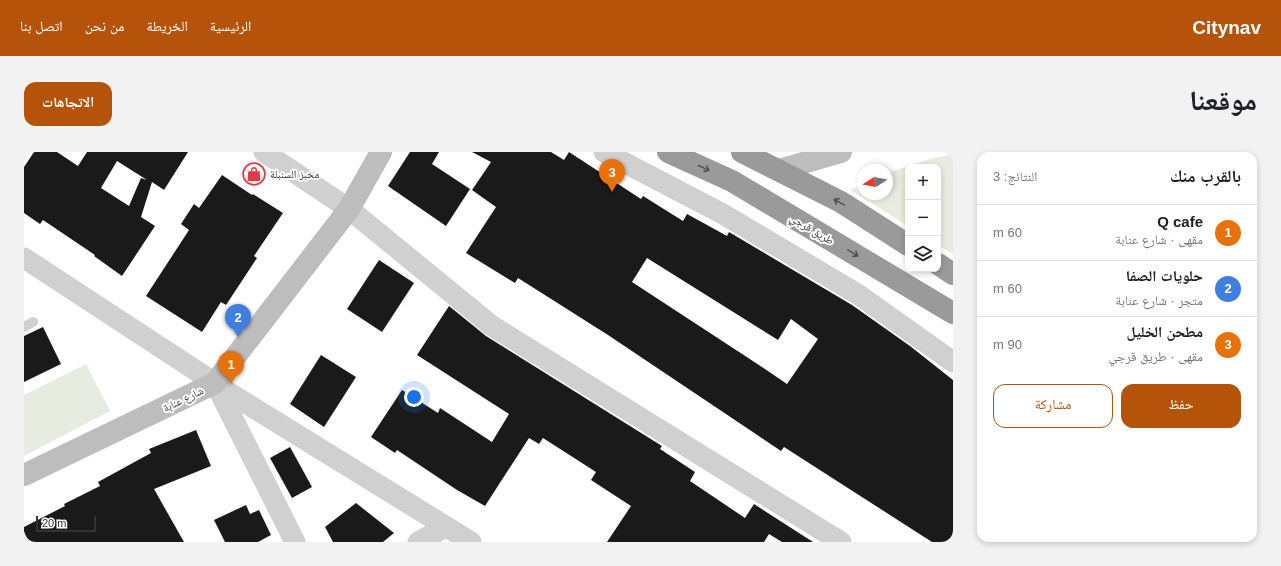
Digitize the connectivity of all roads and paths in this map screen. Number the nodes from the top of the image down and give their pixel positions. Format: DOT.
graph roads {
  1 [pos="264,152"];
  2 [pos="381,152"];
  3 [pos="604,152"];
  4 [pos="668,152"];
  5 [pos="742,152"];
  6 [pos="841,152"];
  7 [pos="779,170"];
  8 [pos="349,209"];
  9 [pos="905,243"];
  10 [pos="24,258"];
  11 [pos="941,266"];
  12 [pos="953,274"];
  13 [pos="953,313"];
  14 [pos="953,362"];
  15 [pos="215,383"];
  16 [pos="24,475"];
  17 [pos="446,527"];
  18 [pos="295,542"];
  19 [pos="418,542"];
  20 [pos="471,542"];
  21 [pos="841,542"];
  1 -- 8 [label="street"];
  2 -- 8 [label="street, شارع عنابة"];
  3 -- 14 [label="street"];
  4 -- 13 [label="highway, طريق قرجي, one-way"];
  5 -- 7 [label="highway"];
  6 -- 7 [label="street"];
  9 -- 7 [label="highway, one-way"];
  8 -- 15 [label="street, شارع عنابة"];
  8 -- 21 [label="street"];
  10 -- 15 [label="street"];
  11 -- 12 [label="highway"];
  15 -- 16 [label="street, شارع عنابة"];
  15 -- 17 [label="street"];
  15 -- 18 [label="street"];
  17 -- 19 [label="street"];
  17 -- 20 [label="street"];
}
